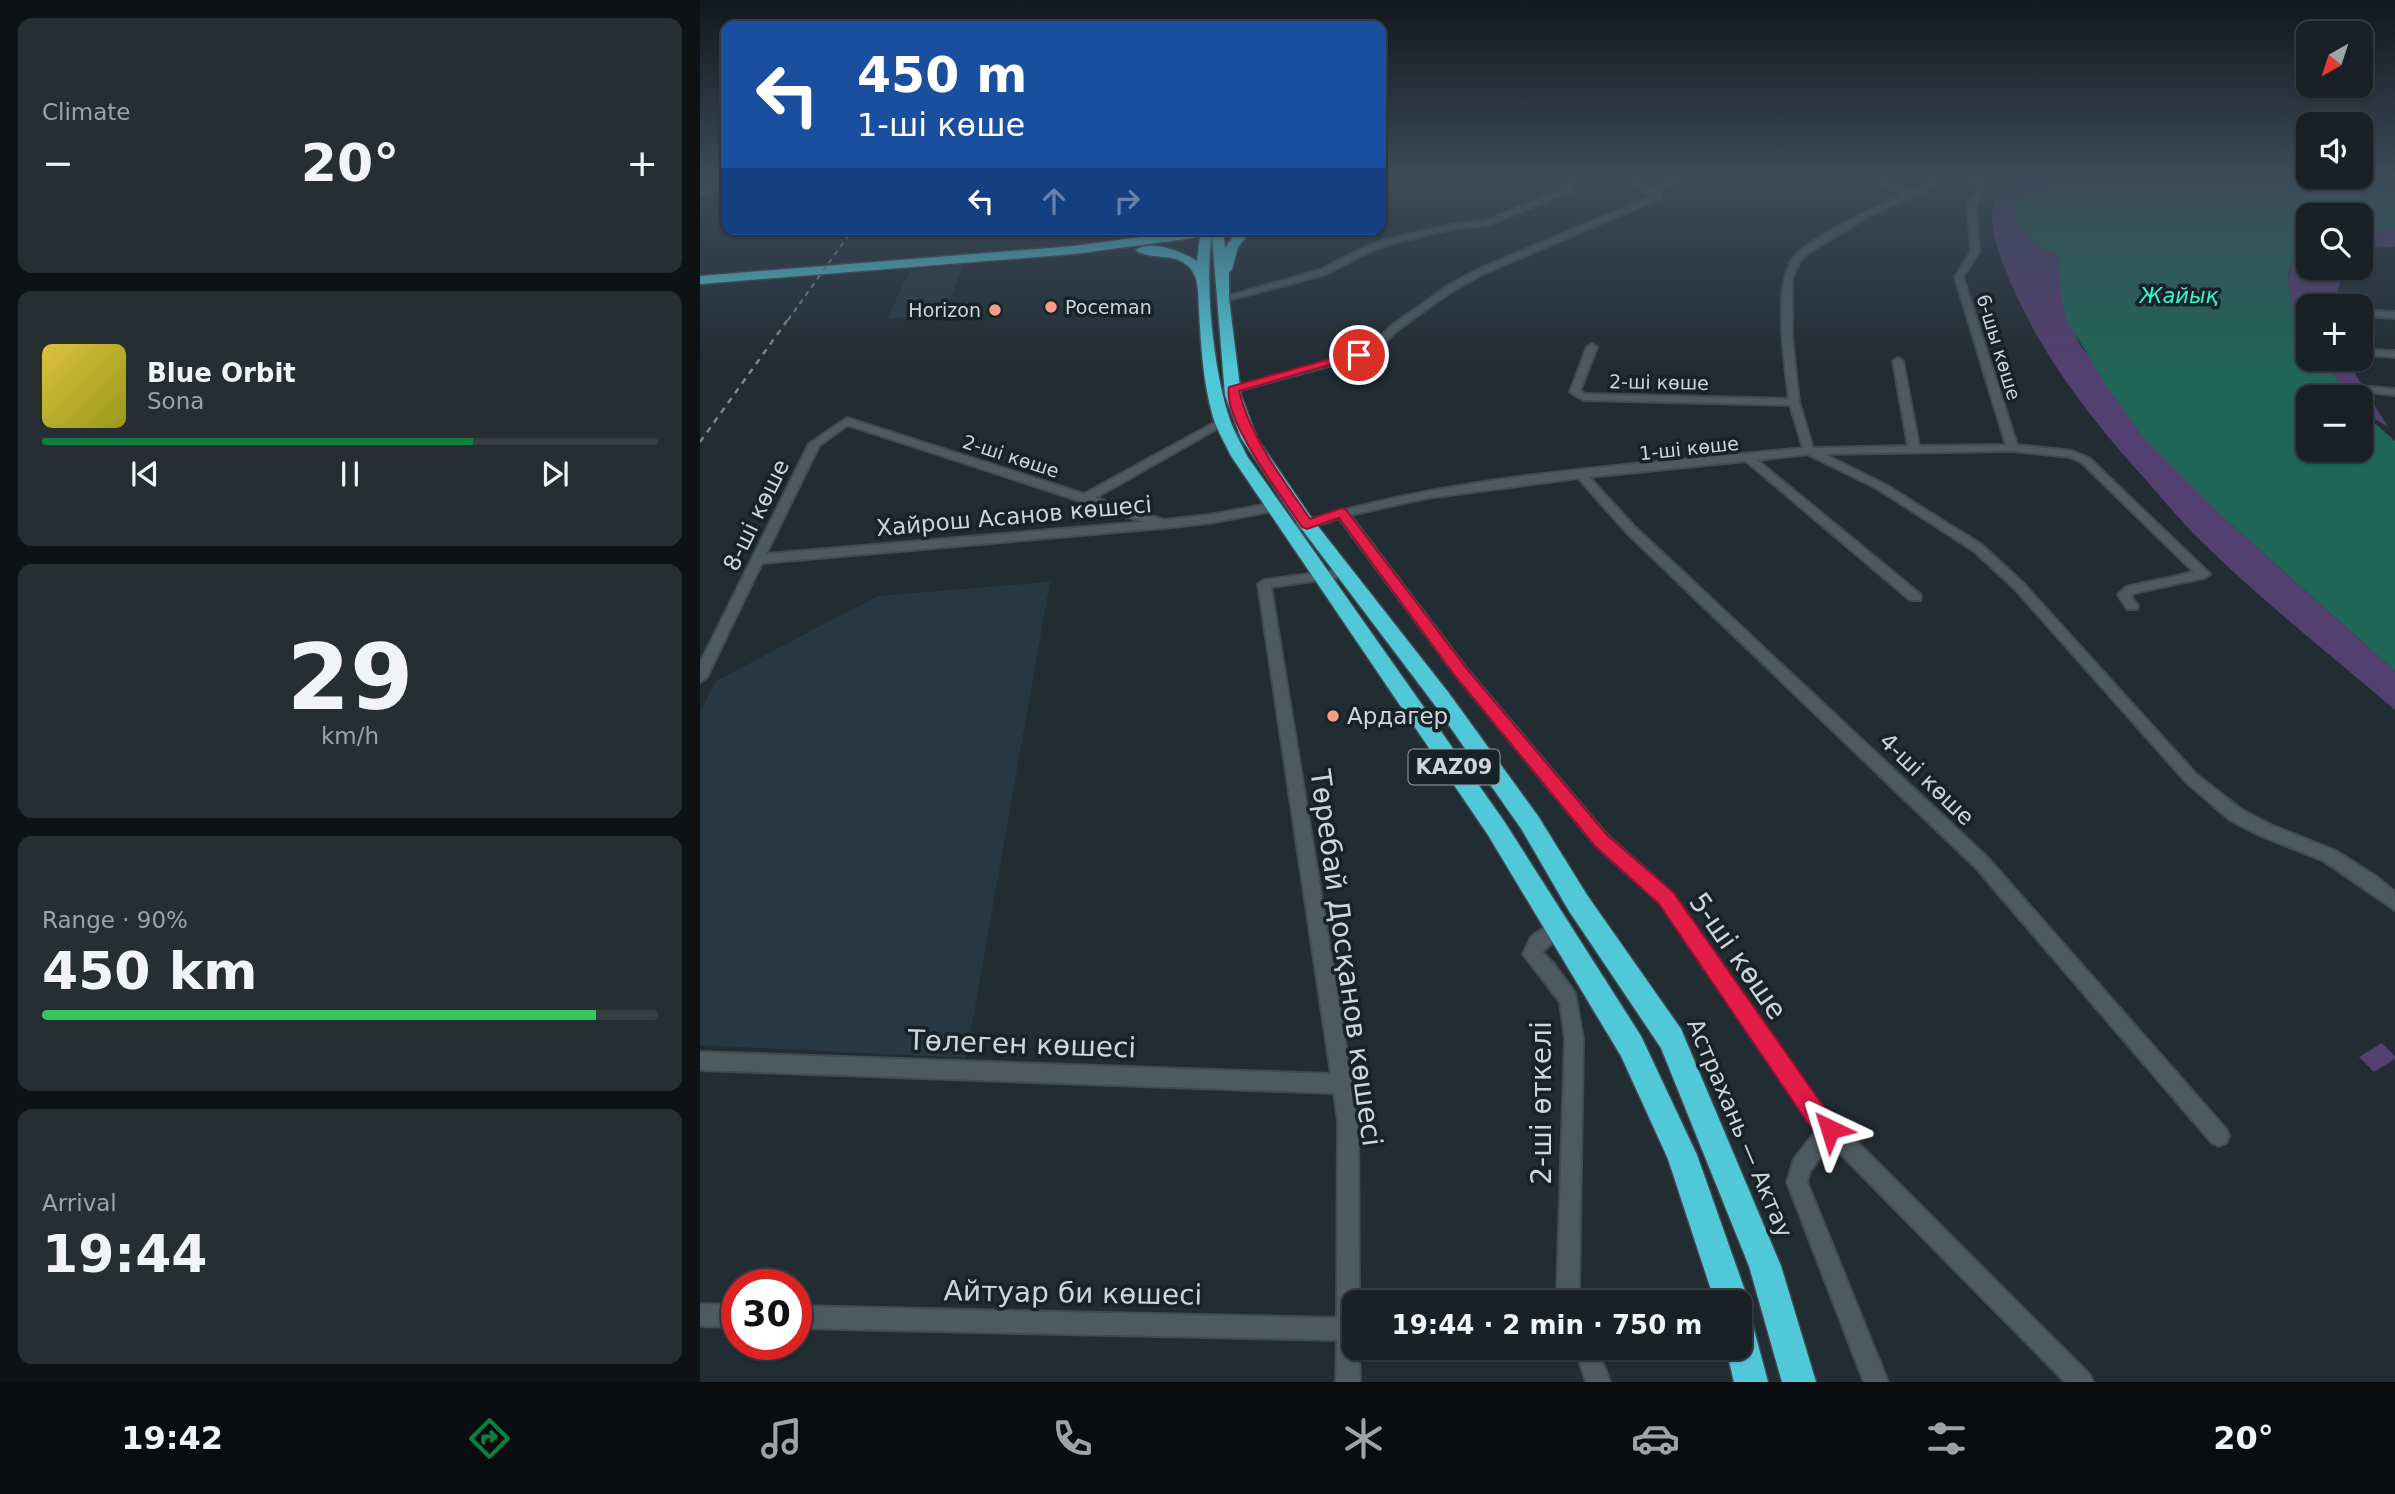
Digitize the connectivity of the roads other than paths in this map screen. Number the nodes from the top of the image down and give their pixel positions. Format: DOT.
graph roads {
  1 [pos="1143,240"];
  2 [pos="1161,240"];
  3 [pos="1211,240"];
  4 [pos="1237,240"];
  5 [pos="1393,240"];
  6 [pos="1554,240"];
  7 [pos="1822,240"];
  8 [pos="1974,240"];
  9 [pos="1132,244"];
  10 [pos="1074,250"];
  11 [pos="700,280"];
  12 [pos="1217,290"];
  13 [pos="2373,314"];
  14 [pos="2395,315"];
  15 [pos="1592,347"];
  16 [pos="2373,353"];
  17 [pos="2395,354"];
  18 [pos="1898,361"];
  19 [pos="1233,389"];
  20 [pos="2373,390"];
  21 [pos="2395,391"];
  22 [pos="1794,402"];
  23 [pos="847,421"];
  24 [pos="1223,421"];
  25 [pos="1914,447"];
  26 [pos="2012,448"];
  27 [pos="1809,451"];
  28 [pos="1750,459"];
  29 [pos="1582,476"];
  30 [pos="1086,498"];
  31 [pos="1273,507"];
  32 [pos="1342,513"];
  33 [pos="1163,524"];
  34 [pos="1299,527"];
  35 [pos="758,559"];
  36 [pos="1334,574"];
  37 [pos="1915,597"];
  38 [pos="2132,606"];
  39 [pos="700,677"];
  40 [pos="2395,902"];
  41 [pos="1557,927"];
  42 [pos="700,1060"];
  43 [pos="1342,1084"];
  44 [pos="1830,1129"];
  45 [pos="2219,1136"];
  46 [pos="1348,1290"];
  47 [pos="1568,1290"];
  48 [pos="1728,1290"];
  49 [pos="700,1315"];
  50 [pos="721,1315"];
  51 [pos="812,1317"];
  52 [pos="1342,1329"];
  53 [pos="1348,1360"];
  54 [pos="1590,1360"];
  55 [pos="1746,1360"];
  56 [pos="1348,1382"];
  57 [pos="1598,1382"];
  58 [pos="1751,1382"];
  59 [pos="1799,1382"];
  60 [pos="1876,1382"];
  61 [pos="2081,1382"];
  1 -- 9 [label="highway"];
  2 -- 9 [label="highway, Астрахань — Актау / KAZ09"];
  3 -- 12 [label="highway, Астрахань — Актау / KAZ09"];
  4 -- 12 [label="highway"];
  5 -- 12 [label="street"];
  6 -- 19 [label="street"];
  7 -- 22 [label="street"];
  8 -- 26 [label="street, 6-шы көше"];
  9 -- 10 [label="highway, Астрахань — Актау / KAZ09"];
  10 -- 11 [label="highway, Астрахань — Актау / KAZ09"];
  10 -- 12 [label="highway"];
  12 -- 19 [label="highway, Астрахань — Актау / KAZ09"];
  12 -- 24 [label="highway, Астрахань — Актау / KAZ09"];
  13 -- 14 [label="street"];
  15 -- 22 [label="street, 2-ші көше"];
  16 -- 17 [label="street"];
  18 -- 25 [label="street"];
  19 -- 34 [label="highway, Астрахань — Актау / KAZ09"];
  20 -- 21 [label="street"];
  22 -- 27 [label="street"];
  23 -- 30 [label="street, 2-ші көше"];
  23 -- 35 [label="street, 8-шi көше"];
  24 -- 30 [label="street"];
  24 -- 31 [label="highway, Астрахань — Актау / KAZ09"];
  25 -- 26 [label="street, 1-ші көше"];
  25 -- 27 [label="street, 1-ші көше"];
  26 -- 38 [label="street, 1-ші көше"];
  27 -- 28 [label="street, 1-ші көше"];
  27 -- 40 [label="street"];
  28 -- 29 [label="street, 1-ші көше"];
  28 -- 37 [label="street"];
  29 -- 32 [label="street, 1-ші көше"];
  29 -- 45 [label="street, 4-шi көше"];
  30 -- 33 [label="street, 2-ші көше"];
  31 -- 33 [label="street, Хайрош Асанов көшесі"];
  31 -- 34 [label="highway, Астрахань — Актау / KAZ09"];
  32 -- 34 [label="street, 1-ші көше"];
  32 -- 44 [label="street, 5-шi көше"];
  33 -- 35 [label="street, Хайрош Асанов көшесі"];
  34 -- 36 [label="highway, Астрахань — Актау / KAZ09"];
  35 -- 39 [label="street, 8-шi көше"];
  36 -- 41 [label="highway, Астрахань — Актау / KAZ09"];
  36 -- 43 [label="street, Төребай Досқанов көшесі"];
  36 -- 59 [label="highway, Астрахань — Актау / KAZ09"];
  41 -- 47 [label="street, 2-ші өткелі"];
  41 -- 48 [label="highway, Астрахань — Актау / KAZ09"];
  42 -- 43 [label="street, Төлеген көшесі"];
  43 -- 46 [label="street, Төребай Досқанов көшесі"];
  44 -- 60 [label="street"];
  44 -- 61 [label="street, 5-шi көше"];
  49 -- 50 [label="street"];
  51 -- 52 [label="street, Айтуар би көшесі"];
  53 -- 56 [label="street, Төребай Досқанов көшесі"];
  54 -- 57 [label="street"];
  55 -- 58 [label="highway"];
}
